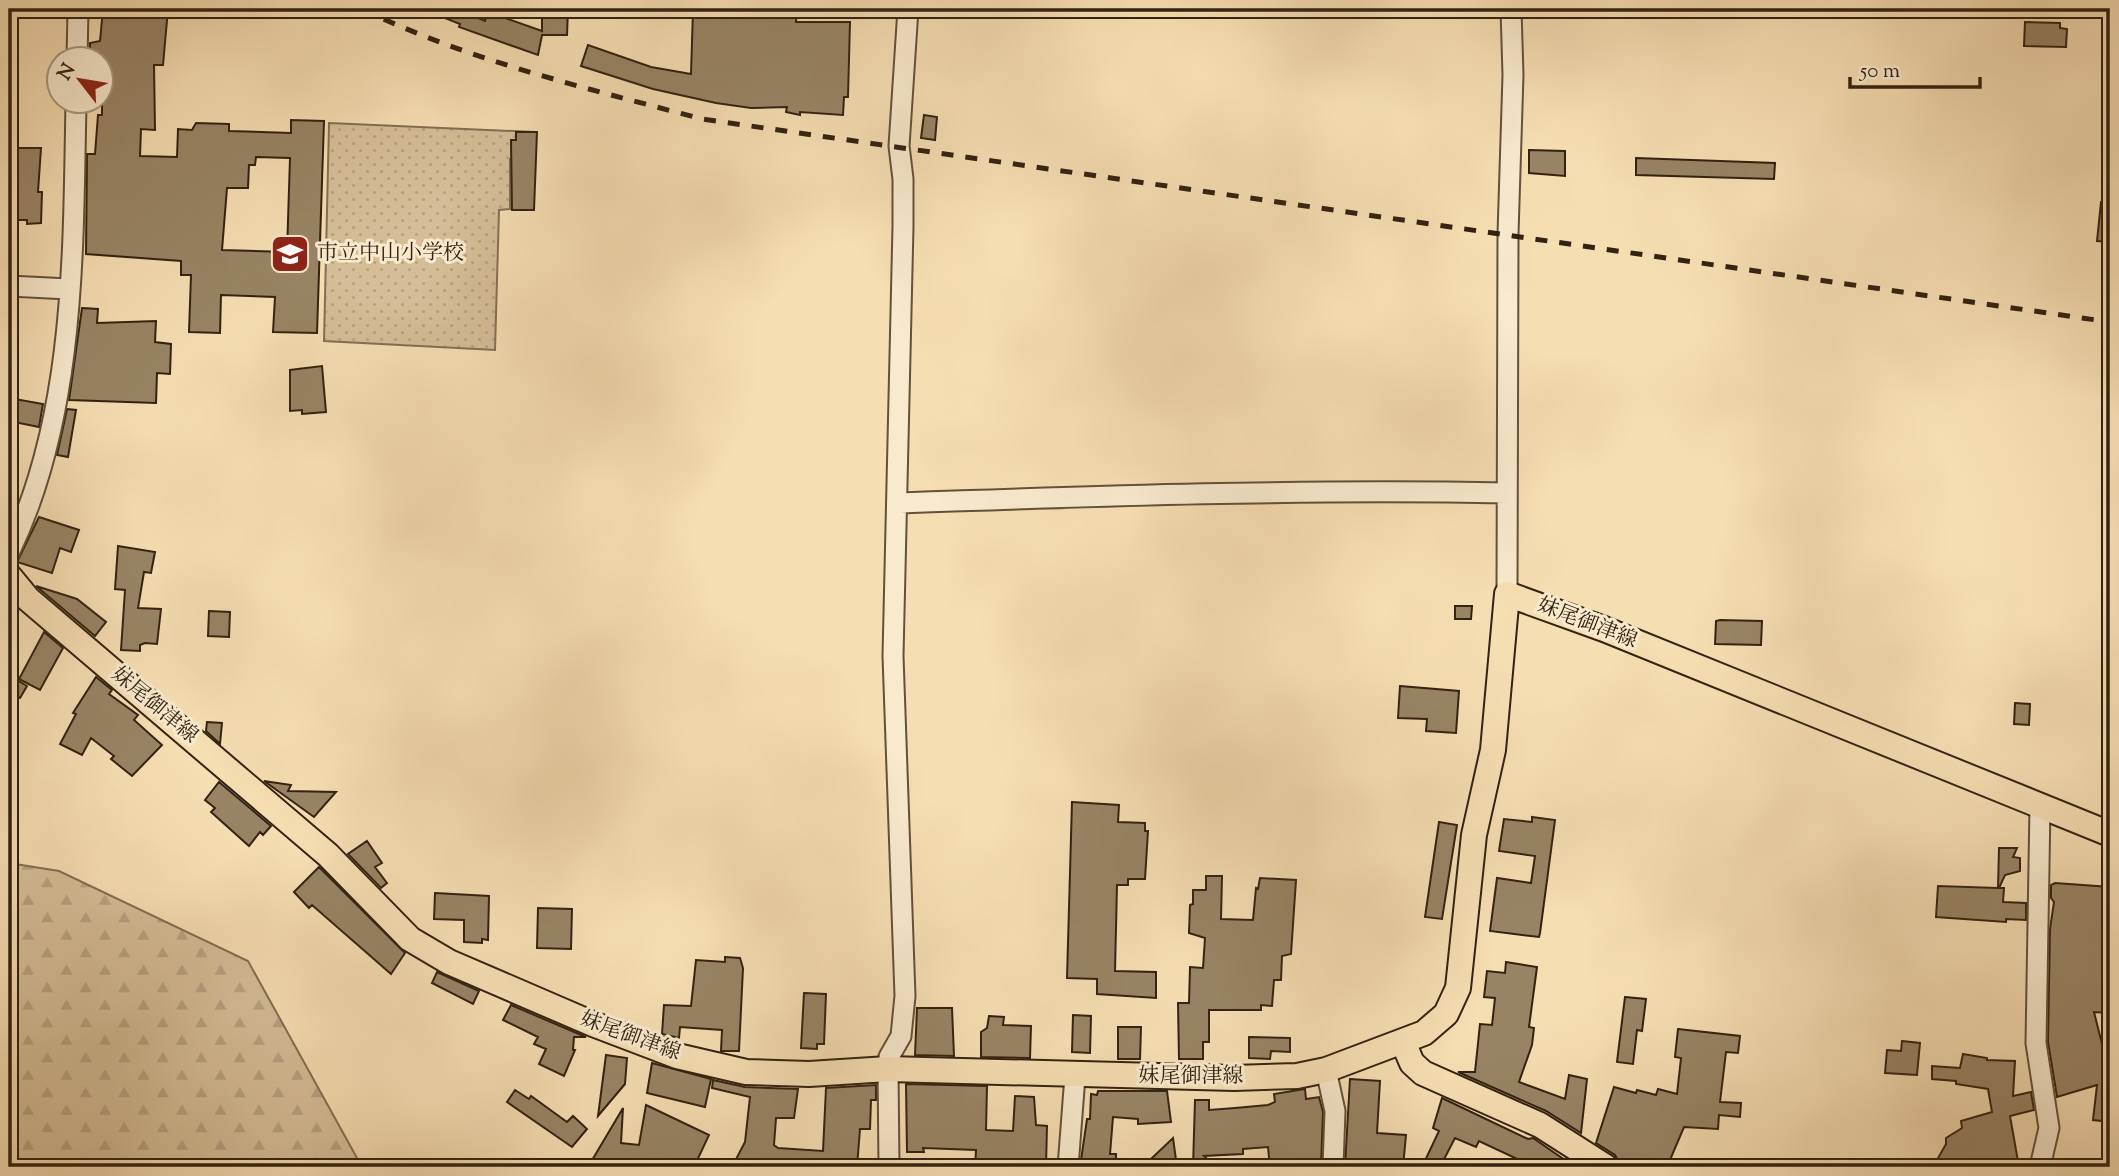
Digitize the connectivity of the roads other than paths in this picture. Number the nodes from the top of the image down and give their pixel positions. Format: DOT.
graph roads {
  1 [pos="78,9"];
  2 [pos="908,9"];
  3 [pos="1510,9"];
  4 [pos="77,46"];
  5 [pos="76,116"];
  6 [pos="9,286"];
  7 [pos="69,289"];
  8 [pos="1507,493"];
  9 [pos="898,503"];
  10 [pos="9,553"];
  11 [pos="9,576"];
  12 [pos="1507,594"];
  13 [pos="2040,806"];
  14 [pos="2110,834"];
  15 [pos="1403,1042"];
  16 [pos="888,1069"];
  17 [pos="1326,1070"];
  18 [pos="1075,1076"];
  19 [pos="889,1167"];
  20 [pos="1069,1167"];
  21 [pos="1333,1167"];
  22 [pos="1606,1167"];
  23 [pos="2040,1167"];
  1 -- 4 [label="street"];
  2 -- 9 [label="street"];
  3 -- 8 [label="street"];
  5 -- 7 [label="street"];
  6 -- 7 [label="street"];
  7 -- 10 [label="street"];
  8 -- 9 [label="street"];
  8 -- 12 [label="street"];
  9 -- 16 [label="street"];
  11 -- 16 [label="main road, 妹尾御津線"];
  12 -- 13 [label="main road, 妹尾御津線"];
  12 -- 15 [label="main road, 妹尾御津線"];
  13 -- 14 [label="main road, 妹尾御津線"];
  13 -- 23 [label="street"];
  15 -- 17 [label="main road, 妹尾御津線"];
  15 -- 22 [label="main road"];
  16 -- 18 [label="main road, 妹尾御津線"];
  16 -- 19 [label="street"];
  17 -- 18 [label="main road, 妹尾御津線"];
  17 -- 21 [label="street"];
  18 -- 20 [label="street"];
}
